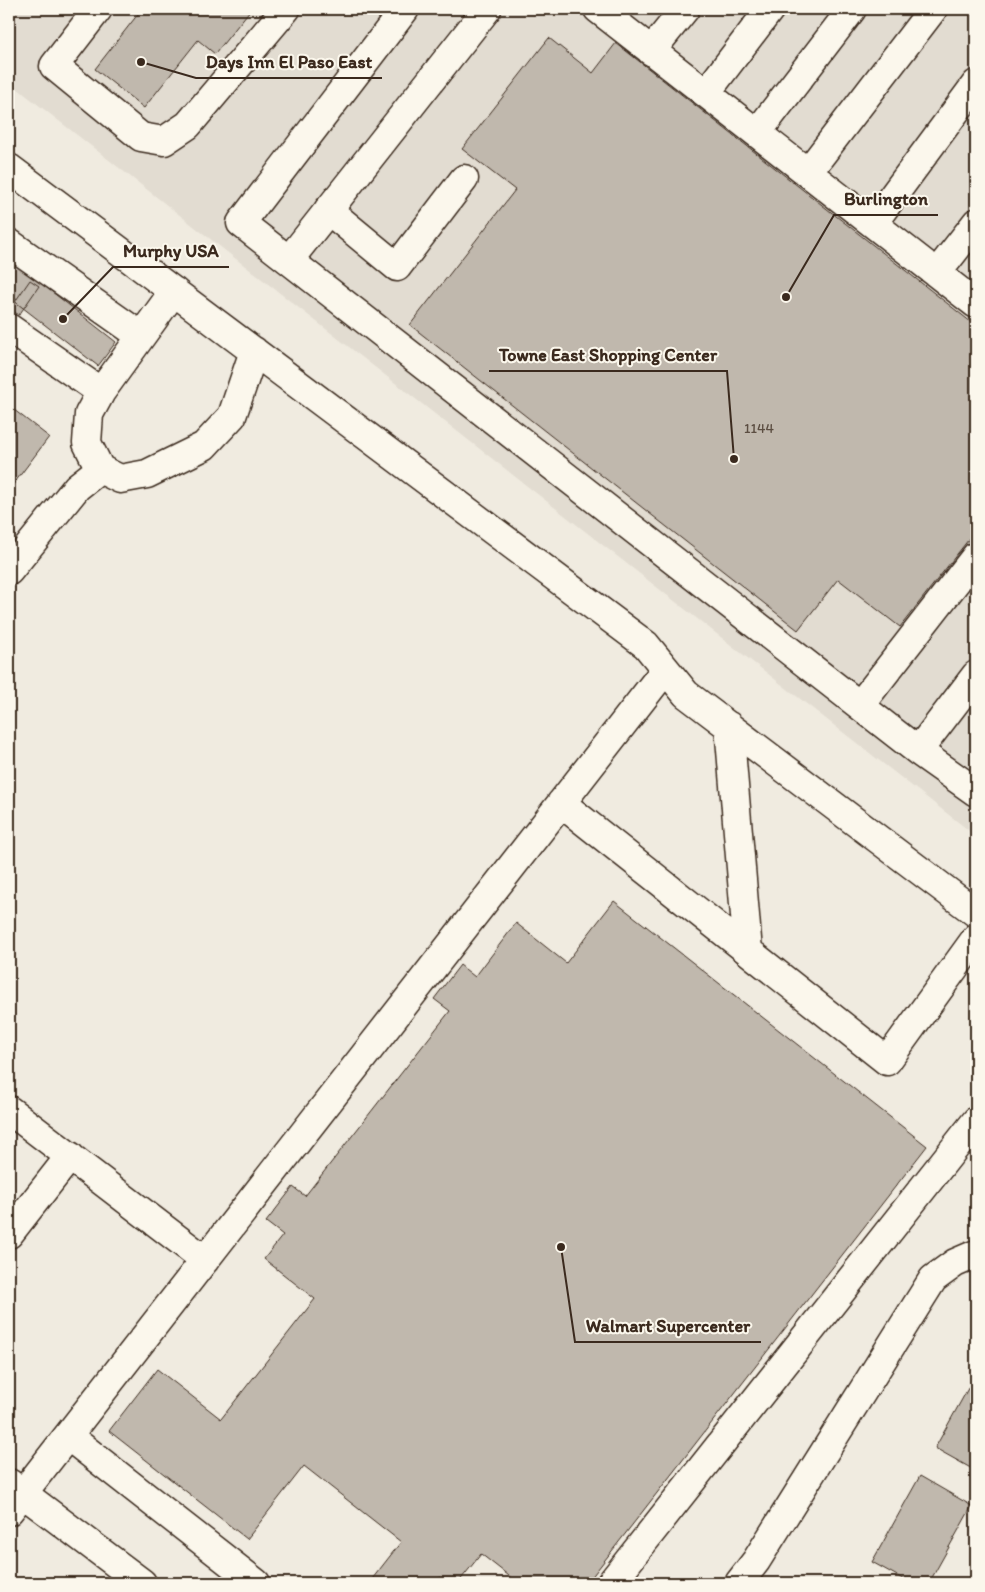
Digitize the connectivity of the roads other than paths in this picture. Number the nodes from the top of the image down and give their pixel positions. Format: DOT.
graph roads {
  1 [pos="98,9"];
  2 [pos="286,9"];
  3 [pos="405,9"];
  4 [pos="487,9"];
  5 [pos="598,9"];
  6 [pos="685,9"];
  7 [pos="770,9"];
  8 [pos="852,9"];
  9 [pos="934,9"];
  10 [pos="652,51"];
  11 [pos="976,84"];
  12 [pos="706,93"];
  13 [pos="757,133"];
  14 [pos="9,168"];
  15 [pos="808,172"];
  16 [pos="464,179"];
  17 [pos="328,210"];
  18 [pos="976,223"];
  19 [pos="873,224"];
  20 [pos="9,243"];
  21 [pos="289,260"];
  22 [pos="937,273"];
  23 [pos="174,291"];
  24 [pos="976,304"];
  25 [pos="9,328"];
  26 [pos="141,336"];
  27 [pos="254,351"];
  28 [pos="101,392"];
  29 [pos="100,468"];
  30 [pos="976,556"];
  31 [pos="9,571"];
  32 [pos="665,670"];
  33 [pos="976,675"];
  34 [pos="860,705"];
  35 [pos="729,726"];
  36 [pos="918,751"];
  37 [pos="976,792"];
  38 [pos="561,803"];
  39 [pos="976,912"];
  40 [pos="976,938"];
  41 [pos="748,951"];
  42 [pos="9,1110"];
  43 [pos="976,1121"];
  44 [pos="70,1156"];
  45 [pos="9,1234"];
  46 [pos="976,1254"];
  47 [pos="205,1260"];
  48 [pos="68,1436"];
  49 [pos="13,1495"];
  50 [pos="142,1583"];
  51 [pos="256,1583"];
  52 [pos="611,1583"];
  53 [pos="739,1583"];
  1 -- 2 [label="lane"];
  3 -- 21 [label="lane"];
  4 -- 17 [label="lane"];
  5 -- 10 [label="lane"];
  6 -- 10 [label="lane"];
  7 -- 12 [label="lane"];
  8 -- 13 [label="lane"];
  9 -- 15 [label="lane"];
  10 -- 12 [label="lane"];
  11 -- 19 [label="lane"];
  12 -- 13 [label="lane"];
  13 -- 15 [label="lane"];
  14 -- 23 [label="lane"];
  15 -- 19 [label="lane"];
  16 -- 17 [label="lane"];
  17 -- 21 [label="lane"];
  18 -- 22 [label="lane"];
  19 -- 22 [label="lane"];
  20 -- 26 [label="lane"];
  21 -- 34 [label="lane"];
  22 -- 24 [label="lane"];
  23 -- 26 [label="lane"];
  23 -- 27 [label="lane"];
  25 -- 28 [label="lane"];
  26 -- 28 [label="lane"];
  27 -- 29 [label="lane"];
  27 -- 32 [label="lane"];
  28 -- 29 [label="lane"];
  29 -- 31 [label="lane"];
  30 -- 34 [label="lane"];
  32 -- 35 [label="lane"];
  32 -- 38 [label="lane"];
  33 -- 36 [label="lane"];
  34 -- 36 [label="lane"];
  35 -- 39 [label="lane"];
  35 -- 41 [label="lane"];
  36 -- 37 [label="lane"];
  38 -- 41 [label="lane"];
  38 -- 47 [label="lane"];
  40 -- 41 [label="lane"];
  42 -- 44 [label="lane"];
  43 -- 52 [label="lane"];
  44 -- 45 [label="lane"];
  44 -- 47 [label="lane"];
  46 -- 53 [label="lane"];
  47 -- 48 [label="lane"];
  48 -- 49 [label="lane"];
  48 -- 51 [label="lane"];
  49 -- 50 [label="lane"];
}
